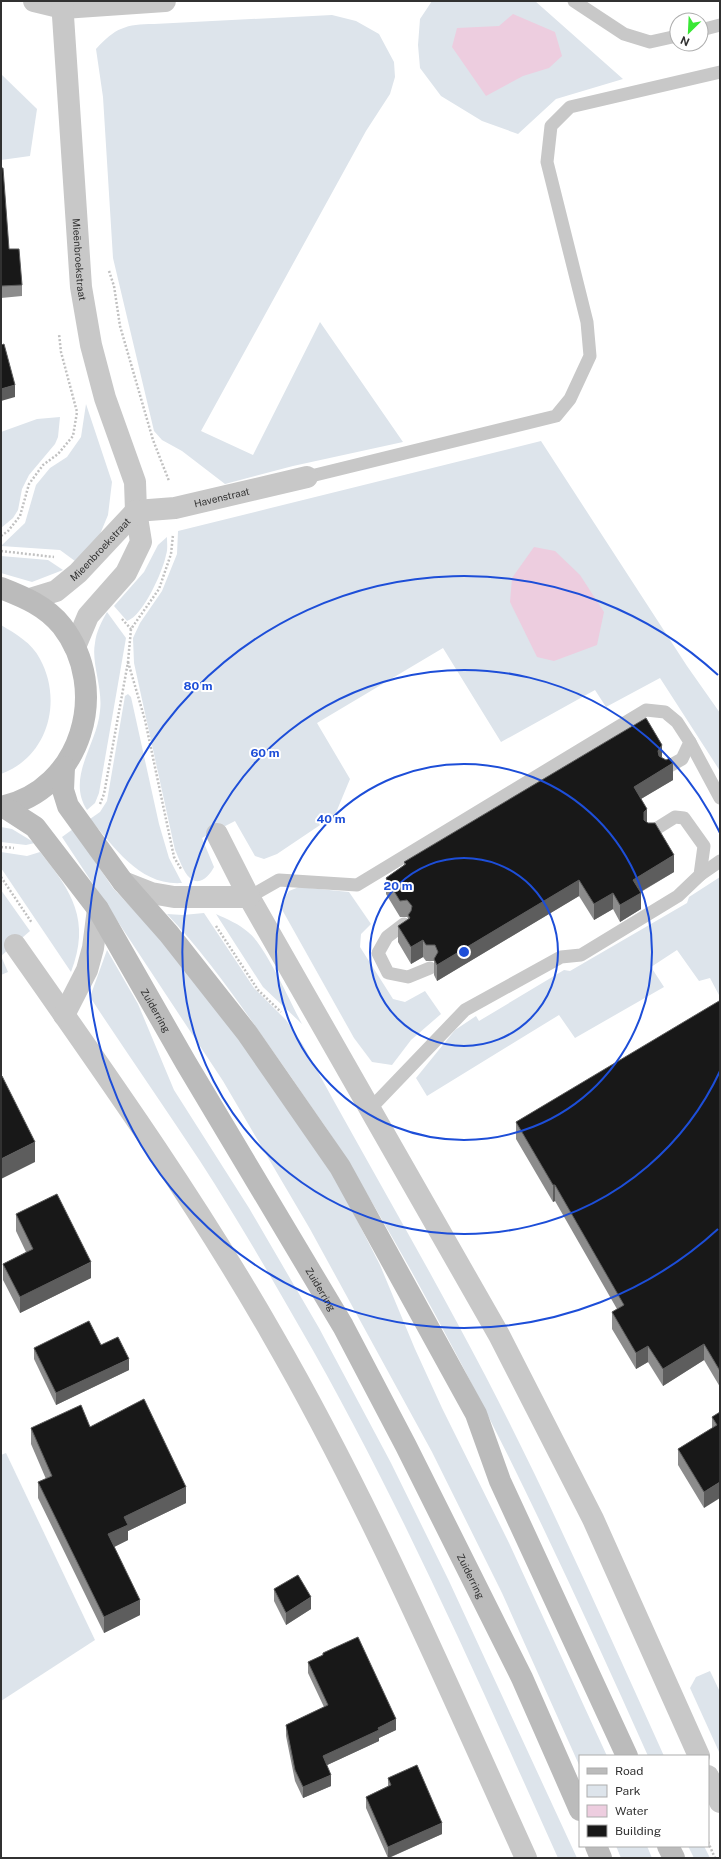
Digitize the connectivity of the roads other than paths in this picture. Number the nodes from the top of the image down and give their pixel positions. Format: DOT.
graph roads {
  1 [pos="34,1"];
  2 [pos="164,1"];
  3 [pos="574,1"];
  4 [pos="62,4"];
  5 [pos="720,25"];
  6 [pos="709,28"];
  7 [pos="669,38"];
  8 [pos="720,72"];
  9 [pos="307,477"];
  10 [pos="136,511"];
  11 [pos="1,588"];
  12 [pos="30,599"];
  13 [pos="75,647"];
  14 [pos="690,742"];
  15 [pos="64,767"];
  16 [pos="666,768"];
  17 [pos="720,798"];
  18 [pos="3,807"];
  19 [pos="651,832"];
  20 [pos="217,834"];
  21 [pos="720,861"];
  22 [pos="700,875"];
  23 [pos="123,882"];
  24 [pos="249,897"];
  25 [pos="98,909"];
  26 [pos="404,924"];
  27 [pos="15,945"];
  28 [pos="430,968"];
  29 [pos="64,1015"];
  30 [pos="370,1109"];
  31 [pos="627,1755"];
  32 [pos="699,1755"];
  33 [pos="709,1778"];
  34 [pos="720,1802"];
  35 [pos="579,1808"];
  36 [pos="596,1847"];
  37 [pos="668,1847"];
  38 [pos="526,1858"];
  39 [pos="601,1858"];
  40 [pos="674,1858"];
  1 -- 4 [label="street"];
  2 -- 4 [label="street"];
  3 -- 7 [label="lane"];
  4 -- 10 [label="street, Mieënbroekstraat"];
  5 -- 6 [label="lane"];
  8 -- 9 [label="lane"];
  9 -- 10 [label="street, Havenstraat"];
  10 -- 12 [label="street, Mieenbroekstraat"];
  10 -- 13 [label="street, Mieenbroekstraat"];
  11 -- 12 [label="main road"];
  12 -- 13 [label="main road"];
  13 -- 15 [label="main road"];
  14 -- 16 [label="lane"];
  14 -- 17 [label="lane"];
  14 -- 24 [label="lane"];
  15 -- 18 [label="main road"];
  15 -- 23 [label="main road"];
  18 -- 25 [label="main road, Zuiderring"];
  19 -- 22 [label="lane"];
  20 -- 24 [label="street"];
  21 -- 22 [label="lane"];
  22 -- 30 [label="lane"];
  23 -- 24 [label="street"];
  23 -- 31 [label="main road"];
  24 -- 30 [label="street"];
  25 -- 29 [label="street"];
  25 -- 35 [label="main road, Zuiderring"];
  26 -- 28 [label="lane"];
  27 -- 29 [label="street"];
  29 -- 38 [label="street"];
  30 -- 32 [label="street"];
  33 -- 34 [label="street"];
  36 -- 39 [label="main road"];
  37 -- 40 [label="main road"];
}
